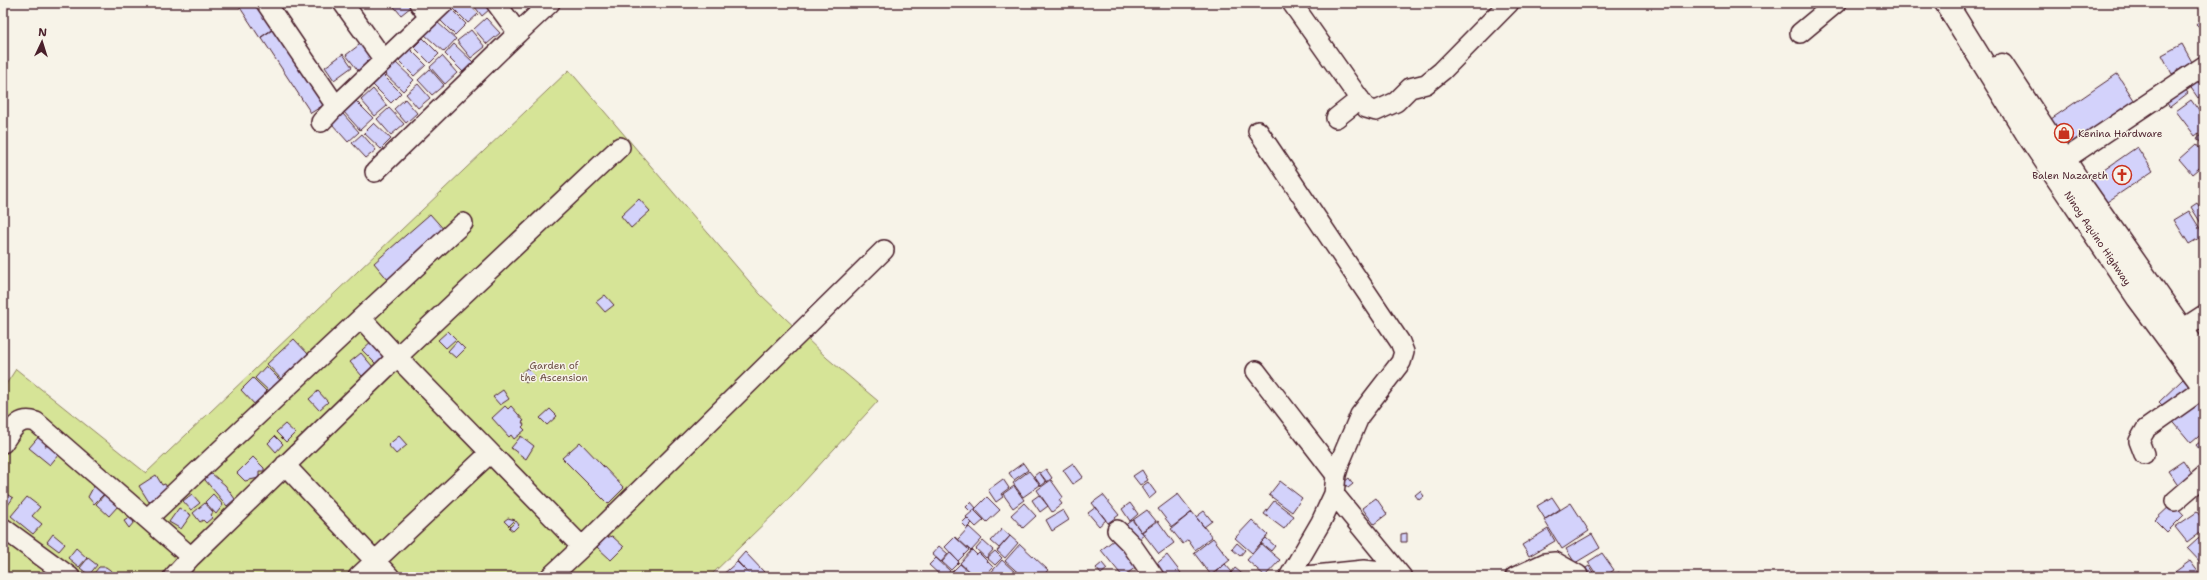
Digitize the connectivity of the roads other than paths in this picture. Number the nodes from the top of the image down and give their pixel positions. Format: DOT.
graph roads {
  1 [pos="266,3"];
  2 [pos="343,3"];
  3 [pos="444,3"];
  4 [pos="496,3"];
  5 [pos="550,3"];
  6 [pos="1292,3"];
  7 [pos="1509,3"];
  8 [pos="1836,3"];
  9 [pos="1946,3"];
  10 [pos="1964,3"];
  11 [pos="424,10"];
  12 [pos="518,33"];
  13 [pos="1800,33"];
  14 [pos="384,60"];
  15 [pos="2204,66"];
  16 [pos="1360,99"];
  17 [pos="336,106"];
  18 [pos="1336,118"];
  19 [pos="321,122"];
  20 [pos="1258,131"];
  21 [pos="620,147"];
  22 [pos="2064,160"];
  23 [pos="375,172"];
  24 [pos="2074,189"];
  25 [pos="463,223"];
  26 [pos="884,250"];
  27 [pos="2204,315"];
  28 [pos="361,318"];
  29 [pos="2180,330"];
  30 [pos="397,357"];
  31 [pos="2204,361"];
  32 [pos="1256,371"];
  33 [pos="2204,388"];
  34 [pos="3,443"];
  35 [pos="489,454"];
  36 [pos="2144,454"];
  37 [pos="285,465"];
  38 [pos="1336,475"];
  39 [pos="2204,476"];
  40 [pos="1334,494"];
  41 [pos="2175,501"];
  42 [pos="148,518"];
  43 [pos="3,528"];
  44 [pos="1117,530"];
  45 [pos="582,547"];
  46 [pos="374,561"];
  47 [pos="183,570"];
  48 [pos="1578,575"];
  49 [pos="1401,576"];
  50 [pos="70,577"];
  51 [pos="358,577"];
  52 [pos="390,577"];
  53 [pos="550,577"];
  54 [pos="1154,577"];
  55 [pos="1288,577"];
  56 [pos="1296,577"];
  57 [pos="1515,577"];
  1 -- 17 [label="street"];
  2 -- 14 [label="street"];
  3 -- 11 [label="street"];
  4 -- 12 [label="street"];
  5 -- 12 [label="street"];
  6 -- 16 [label="street"];
  7 -- 16 [label="street"];
  8 -- 13 [label="street"];
  9 -- 24 [label="main road, Ninoy Aquino Highway"];
  10 -- 22 [label="main road, Ninoy Aquino Highway"];
  11 -- 14 [label="street"];
  12 -- 23 [label="street"];
  14 -- 17 [label="street"];
  15 -- 22 [label="street"];
  16 -- 18 [label="street"];
  17 -- 19 [label="street"];
  20 -- 38 [label="street"];
  21 -- 30 [label="street"];
  22 -- 24 [label="main road, Ninoy Aquino Highway"];
  24 -- 29 [label="main road, Ninoy Aquino Highway"];
  24 -- 33 [label="main road, Ninoy Aquino Highway"];
  25 -- 28 [label="street"];
  26 -- 45 [label="street"];
  27 -- 29 [label="street"];
  28 -- 30 [label="street"];
  28 -- 42 [label="street"];
  29 -- 31 [label="main road, Ninoy Aquino Highway"];
  30 -- 35 [label="street"];
  30 -- 37 [label="street"];
  32 -- 38 [label="street"];
  33 -- 36 [label="street"];
  34 -- 42 [label="street"];
  35 -- 45 [label="street"];
  35 -- 46 [label="street"];
  37 -- 46 [label="street"];
  37 -- 47 [label="street"];
  38 -- 40 [label="street"];
  39 -- 41 [label="street"];
  40 -- 49 [label="street"];
  40 -- 55 [label="street"];
  42 -- 47 [label="street"];
  43 -- 50 [label="street"];
  44 -- 54 [label="street"];
  45 -- 53 [label="street"];
  46 -- 51 [label="street"];
  46 -- 52 [label="street"];
  48 -- 57 [label="street"];
  49 -- 56 [label="street"];
}
